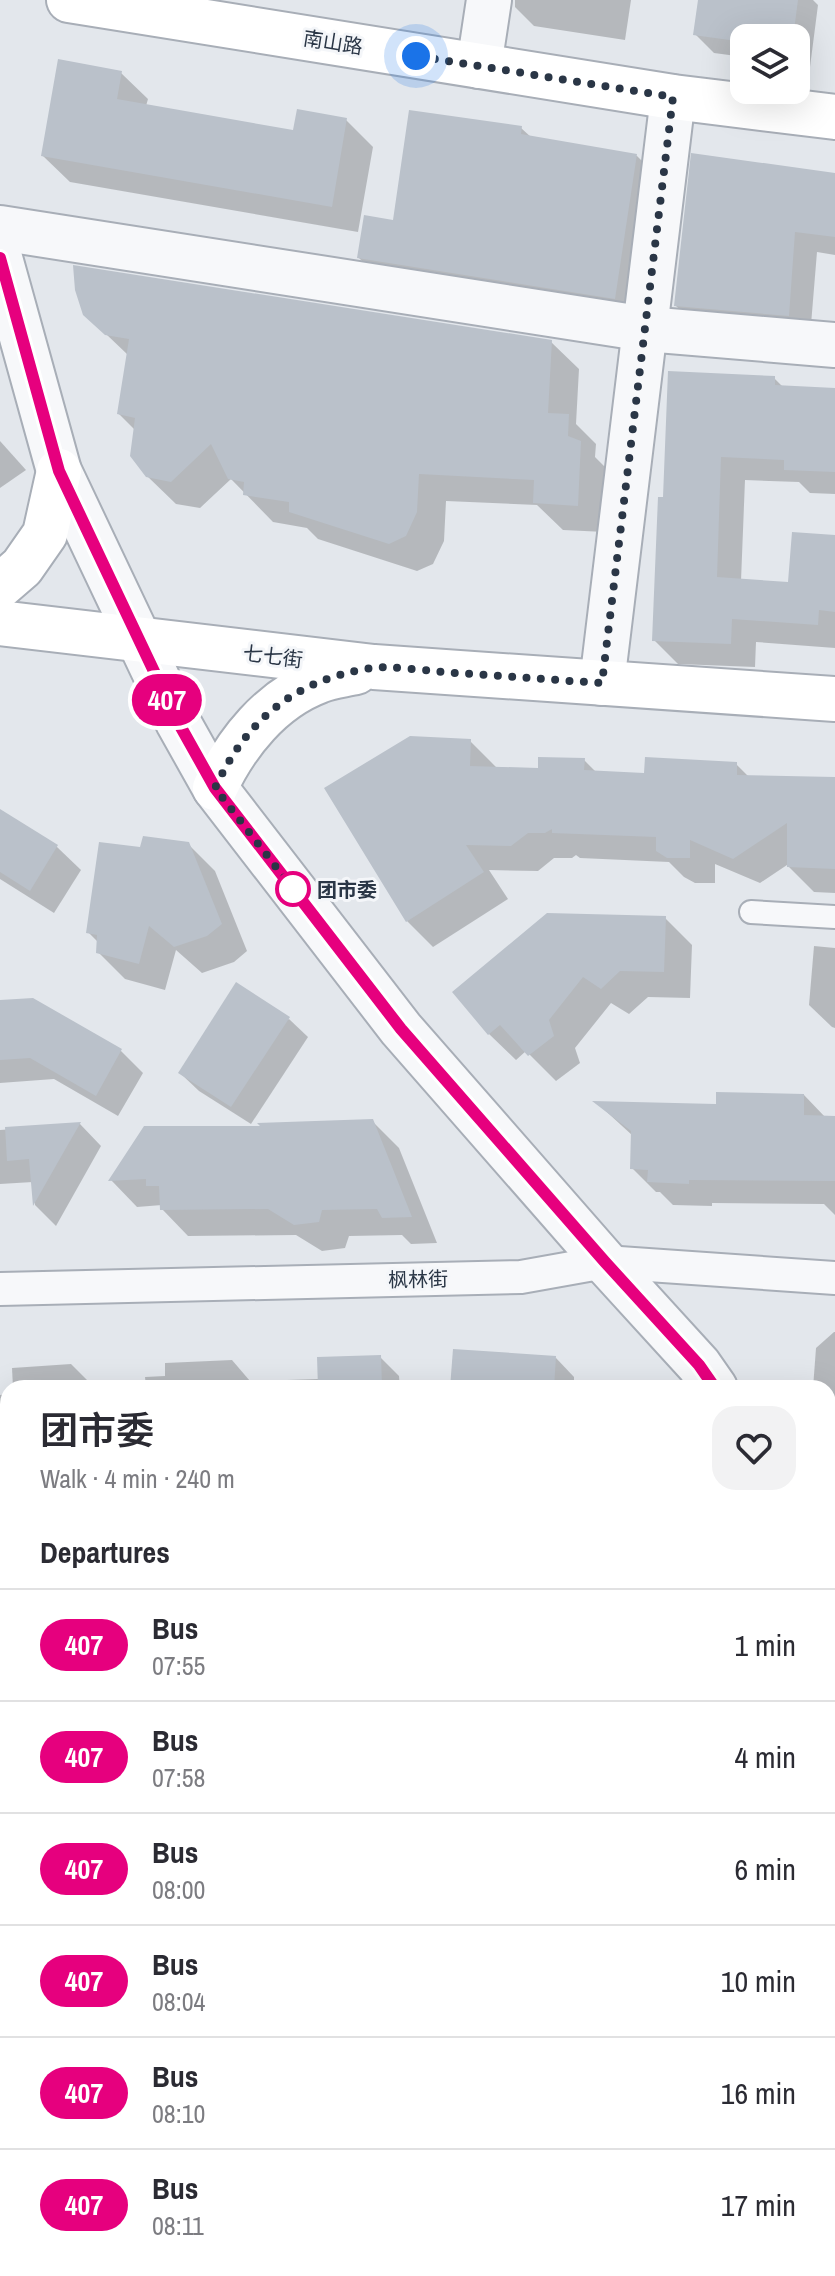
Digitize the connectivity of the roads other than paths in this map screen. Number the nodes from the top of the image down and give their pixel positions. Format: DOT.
graph roads {
  1 [pos="69,0"];
  2 [pos="489,0"];
  3 [pos="479,66"];
  4 [pos="673,97"];
  5 [pos="835,117"];
  6 [pos="0,228"];
  7 [pos="0,258"];
  8 [pos="646,329"];
  9 [pos="835,345"];
  10 [pos="59,471"];
  11 [pos="0,586"];
  12 [pos="0,623"];
  13 [pos="137,639"];
  14 [pos="374,667"];
  15 [pos="602,683"];
  16 [pos="835,699"];
  17 [pos="215,788"];
  18 [pos="751,912"];
  19 [pos="835,917"];
  20 [pos="605,1262"];
  21 [pos="835,1278"];
  22 [pos="0,1289"];
  23 [pos="709,1380"];
  1 -- 3 [label="main road, 南山路"];
  2 -- 3 [label="street"];
  3 -- 4 [label="main road, 南山路"];
  4 -- 5 [label="main road, 南山路"];
  4 -- 8 [label="street"];
  6 -- 8 [label="street"];
  7 -- 10 [label="street"];
  8 -- 9 [label="street"];
  8 -- 15 [label="street"];
  10 -- 11 [label="main road"];
  10 -- 13 [label="street"];
  12 -- 13 [label="main road, 七七街"];
  13 -- 14 [label="main road, 七七街"];
  13 -- 17 [label="street"];
  14 -- 15 [label="main road, 七七街"];
  14 -- 17 [label="main road"];
  15 -- 16 [label="main road, 七七街"];
  17 -- 20 [label="street"];
  18 -- 19 [label="lane"];
  20 -- 21 [label="street, 枫林街"];
  20 -- 22 [label="street, 枫林街"];
  20 -- 23 [label="street"];
}
